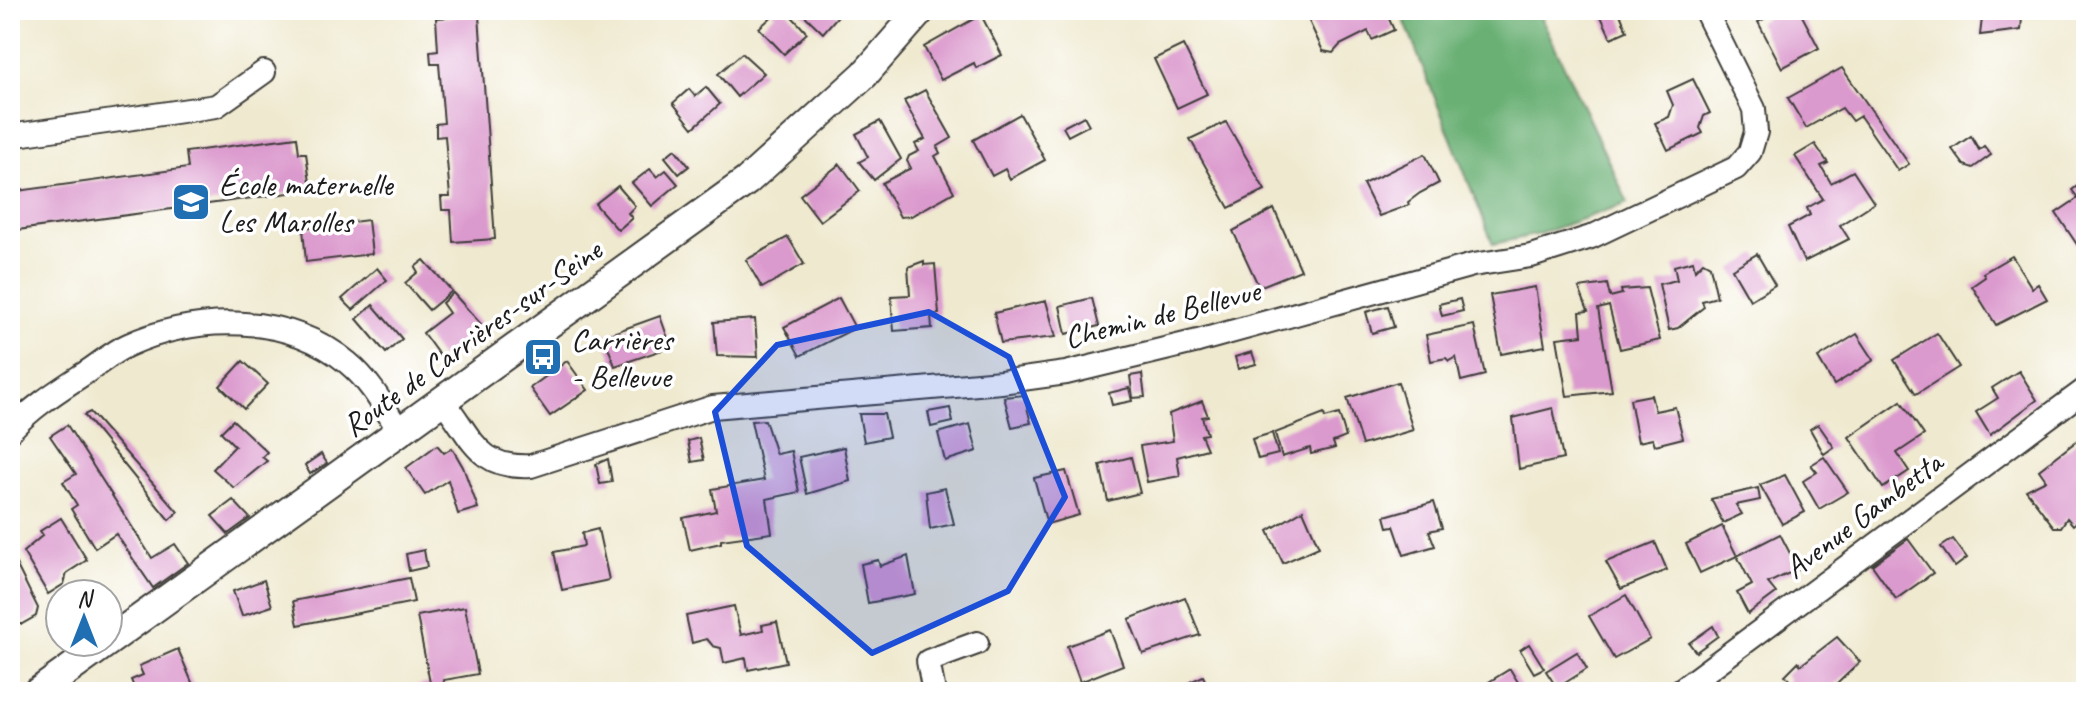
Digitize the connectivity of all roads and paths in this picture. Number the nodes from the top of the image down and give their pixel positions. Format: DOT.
graph roads {
  1 [pos="921,10"];
  2 [pos="1705,10"];
  3 [pos="264,72"];
  4 [pos="10,136"];
  5 [pos="2086,389"];
  6 [pos="443,401"];
  7 [pos="10,431"];
  8 [pos="399,431"];
  9 [pos="977,643"];
  10 [pos="38,692"];
  11 [pos="934,692"];
  12 [pos="1678,692"];
  1 -- 6 [label="street, Route de Carrières-sur-Seine"];
  2 -- 6 [label="street, Chemin de Bellevue"];
  3 -- 4 [label="street"];
  5 -- 12 [label="street, Avenue Gambetta"];
  6 -- 8 [label="street, Route de Carrières-sur-Seine"];
  7 -- 8 [label="street"];
  8 -- 10 [label="street, Route de Carrières-sur-Seine"];
  9 -- 11 [label="street"];
}
